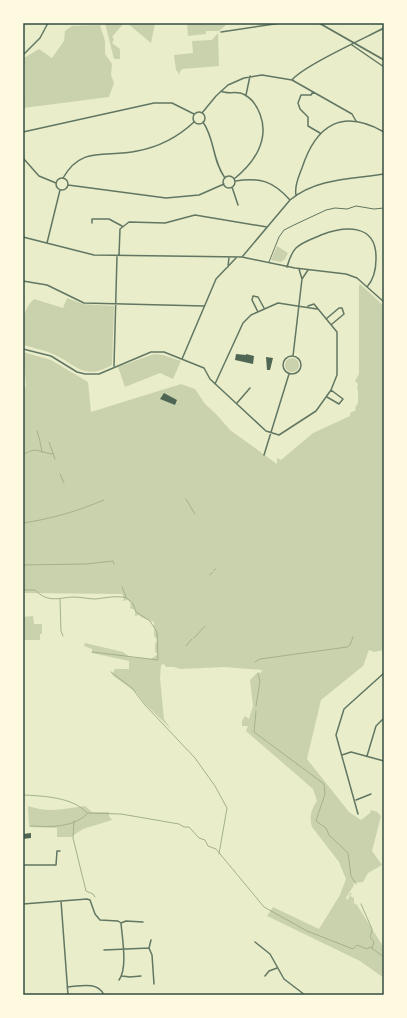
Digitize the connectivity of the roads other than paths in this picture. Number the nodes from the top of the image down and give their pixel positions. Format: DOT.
graph roads {
  1 [pos="48,23"];
  2 [pos="281,23"];
  3 [pos="319,23"];
  4 [pos="384,28"];
  5 [pos="221,32"];
  6 [pos="355,43"];
  7 [pos="352,45"];
  8 [pos="23,55"];
  9 [pos="384,60"];
  10 [pos="384,67"];
  11 [pos="250,76"];
  12 [pos="292,80"];
  13 [pos="221,91"];
  14 [pos="313,92"];
  15 [pos="246,95"];
  16 [pos="202,113"];
  17 [pos="194,114"];
  18 [pos="356,121"];
  19 [pos="194,122"];
  20 [pos="203,122"];
  21 [pos="23,132"];
  22 [pos="384,132"];
  23 [pos="320,133"];
  24 [pos="23,158"];
  25 [pos="384,174"];
  26 [pos="62,178"];
  27 [pos="225,178"];
  28 [pos="235,180"];
  29 [pos="56,183"];
  30 [pos="224,184"];
  31 [pos="68,185"];
  32 [pos="232,187"];
  33 [pos="60,190"];
  34 [pos="296,195"];
  35 [pos="290,200"];
  36 [pos="238,205"];
  37 [pos="384,208"];
  38 [pos="92,223"];
  39 [pos="122,226"];
  40 [pos="267,227"];
  41 [pos="23,237"];
  42 [pos="46,243"];
  43 [pos="118,256"];
  44 [pos="229,257"];
  45 [pos="242,257"];
  46 [pos="236,258"];
  47 [pos="269,263"];
  48 [pos="228,267"];
  49 [pos="287,267"];
  50 [pos="299,269"];
  51 [pos="308,270"];
  52 [pos="302,279"];
  53 [pos="23,281"];
  54 [pos="367,288"];
  55 [pos="384,302"];
  56 [pos="116,304"];
  57 [pos="298,305"];
  58 [pos="204,306"];
  59 [pos="308,306"];
  60 [pos="264,308"];
  61 [pos="317,309"];
  62 [pos="258,312"];
  63 [pos="326,319"];
  64 [pos="331,324"];
  65 [pos="23,348"];
  66 [pos="293,356"];
  67 [pos="182,358"];
  68 [pos="114,366"];
  69 [pos="289,374"];
  70 [pos="215,384"];
  71 [pos="250,388"];
  72 [pos="331,390"];
  73 [pos="326,396"];
  74 [pos="237,404"];
  75 [pos="271,433"];
  76 [pos="264,455"];
  77 [pos="384,673"];
  78 [pos="384,718"];
  79 [pos="342,755"];
  80 [pos="367,756"];
  81 [pos="384,761"];
  82 [pos="371,794"];
  83 [pos="356,801"];
  84 [pos="358,814"];
  85 [pos="60,850"];
  86 [pos="54,851"];
  87 [pos="57,851"];
  88 [pos="23,865"];
  89 [pos="92,898"];
  90 [pos="90,900"];
  91 [pos="61,901"];
  92 [pos="23,904"];
  93 [pos="143,922"];
  94 [pos="121,923"];
  95 [pos="152,940"];
  96 [pos="255,942"];
  97 [pos="149,948"];
  98 [pos="124,949"];
  99 [pos="104,950"];
  100 [pos="278,968"];
  101 [pos="122,976"];
  102 [pos="142,976"];
  103 [pos="265,976"];
  104 [pos="119,980"];
  105 [pos="154,984"];
  106 [pos="67,987"];
  107 [pos="301,994"];
  108 [pos="68,995"];
  109 [pos="104,995"];
  110 [pos="305,995"];
  1 -- 8 [label="street"];
  2 -- 5 [label="street"];
  3 -- 6 [label="street"];
  4 -- 6 [label="street"];
  6 -- 7 [label="street"];
  6 -- 9 [label="street"];
  7 -- 10 [label="street"];
  7 -- 12 [label="street"];
  11 -- 12 [label="street"];
  11 -- 13 [label="street"];
  11 -- 15 [label="street"];
  12 -- 14 [label="street"];
  13 -- 15 [label="street"];
  13 -- 16 [label="street"];
  14 -- 18 [label="street"];
  14 -- 23 [label="street"];
  15 -- 28 [label="street"];
  16 -- 17 [label="street"];
  16 -- 20 [label="street"];
  17 -- 19 [label="street"];
  17 -- 21 [label="street"];
  18 -- 22 [label="street"];
  18 -- 23 [label="street"];
  19 -- 20 [label="street"];
  19 -- 26 [label="street"];
  20 -- 27 [label="street"];
  23 -- 34 [label="street"];
  24 -- 29 [label="street"];
  25 -- 34 [label="street"];
  26 -- 29 [label="street"];
  26 -- 31 [label="street"];
  27 -- 28 [label="street"];
  27 -- 30 [label="street"];
  28 -- 32 [label="street"];
  28 -- 35 [label="street"];
  29 -- 33 [label="street"];
  30 -- 31 [label="street"];
  30 -- 32 [label="street"];
  31 -- 33 [label="street"];
  32 -- 36 [label="street"];
  33 -- 42 [label="street"];
  34 -- 35 [label="street"];
  35 -- 40 [label="street"];
  37 -- 47 [label="lane"];
  38 -- 39 [label="street"];
  39 -- 40 [label="street"];
  39 -- 43 [label="street"];
  40 -- 45 [label="street"];
  41 -- 42 [label="street"];
  42 -- 43 [label="street"];
  43 -- 44 [label="street"];
  43 -- 56 [label="street"];
  44 -- 46 [label="street"];
  44 -- 48 [label="street"];
  45 -- 46 [label="street"];
  45 -- 47 [label="street"];
  46 -- 48 [label="street"];
  47 -- 49 [label="street"];
  48 -- 58 [label="street"];
  49 -- 50 [label="street"];
  49 -- 54 [label="street"];
  50 -- 51 [label="street"];
  50 -- 52 [label="street"];
  51 -- 52 [label="street"];
  51 -- 54 [label="street"];
  52 -- 57 [label="street"];
  53 -- 56 [label="street"];
  54 -- 55 [label="street"];
  56 -- 58 [label="street"];
  56 -- 68 [label="street"];
  57 -- 59 [label="street"];
  57 -- 60 [label="street"];
  57 -- 66 [label="street"];
  58 -- 67 [label="street"];
  59 -- 61 [label="street"];
  59 -- 61 [label="street"];
  60 -- 62 [label="street"];
  60 -- 62 [label="street"];
  61 -- 63 [label="street"];
  62 -- 70 [label="street"];
  63 -- 64 [label="street"];
  63 -- 64 [label="street"];
  64 -- 72 [label="street"];
  65 -- 68 [label="street"];
  66 -- 69 [label="street"];
  66 -- 69 [label="street"];
  67 -- 68 [label="street"];
  67 -- 70 [label="street"];
  69 -- 75 [label="street"];
  70 -- 74 [label="street"];
  71 -- 74 [label="street"];
  72 -- 73 [label="street"];
  72 -- 73 [label="street"];
  73 -- 75 [label="street"];
  74 -- 75 [label="street"];
  75 -- 76 [label="street"];
  77 -- 79 [label="street"];
  78 -- 80 [label="street"];
  79 -- 80 [label="street"];
  79 -- 83 [label="street"];
  80 -- 81 [label="street"];
  82 -- 83 [label="street"];
  83 -- 84 [label="street"];
  85 -- 87 [label="street"];
  86 -- 87 [label="street"];
  87 -- 88 [label="street"];
  89 -- 90 [label="street"];
  90 -- 91 [label="street"];
  90 -- 94 [label="street"];
  91 -- 92 [label="street"];
  91 -- 106 [label="street"];
  93 -- 94 [label="street"];
  94 -- 98 [label="street"];
  95 -- 97 [label="street"];
  96 -- 100 [label="street"];
  97 -- 98 [label="street"];
  97 -- 105 [label="street"];
  98 -- 99 [label="street"];
  98 -- 101 [label="street"];
  100 -- 103 [label="street"];
  100 -- 107 [label="street"];
  101 -- 102 [label="street"];
  101 -- 104 [label="street"];
  106 -- 108 [label="street"];
  106 -- 109 [label="street"];
  107 -- 110 [label="street"];
}
